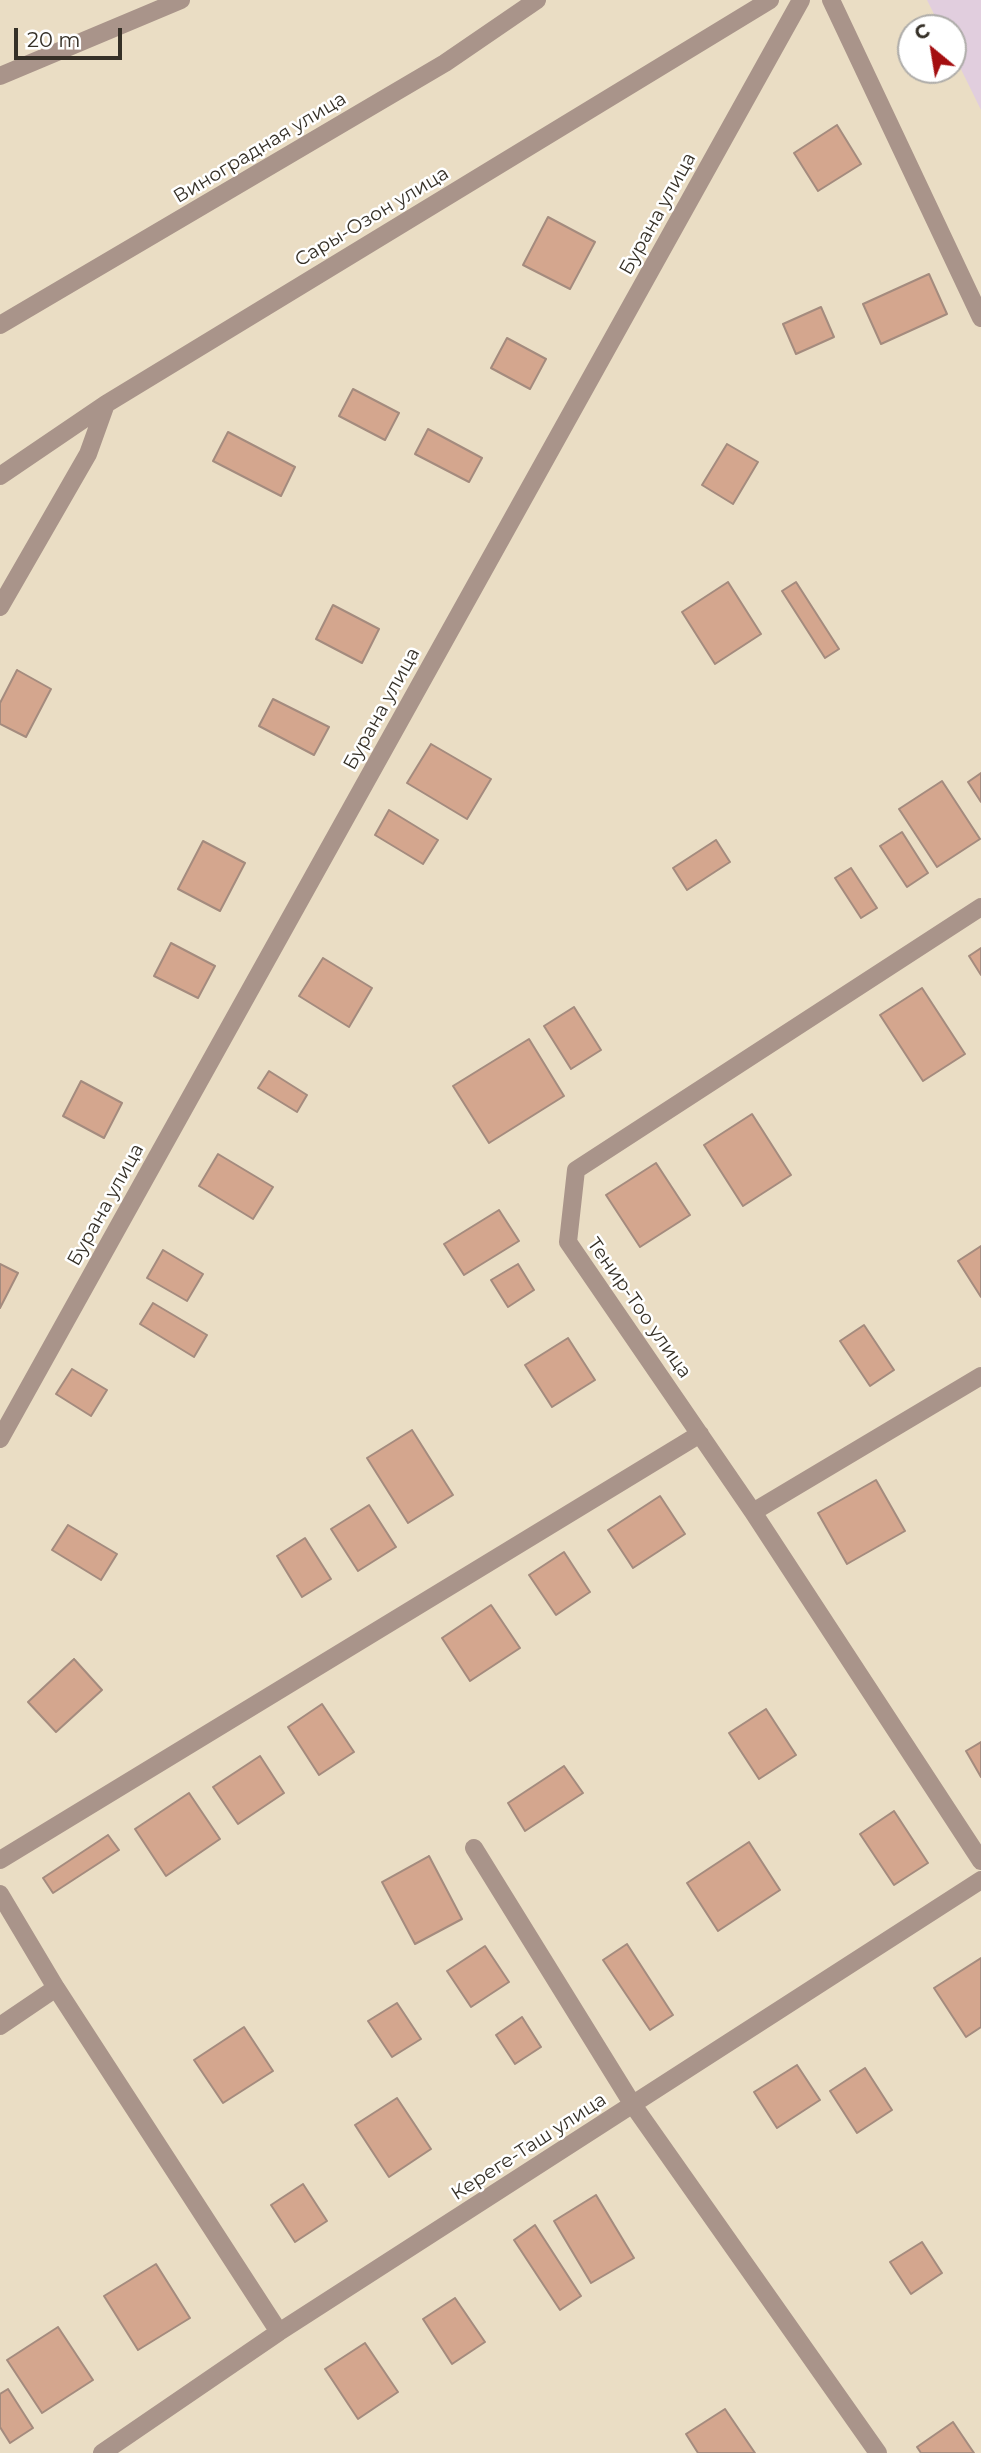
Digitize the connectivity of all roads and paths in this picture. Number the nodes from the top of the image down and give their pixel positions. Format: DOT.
graph roads {
  1 [pos="181,0"];
  2 [pos="537,0"];
  3 [pos="770,0"];
  4 [pos="801,0"];
  5 [pos="831,0"];
  6 [pos="0,76"];
  7 [pos="981,318"];
  8 [pos="0,325"];
  9 [pos="106,404"];
  10 [pos="0,476"];
  11 [pos="0,607"];
  12 [pos="981,906"];
  13 [pos="981,1376"];
  14 [pos="700,1434"];
  15 [pos="0,1439"];
  16 [pos="753,1512"];
  17 [pos="474,1848"];
  18 [pos="0,1860"];
  19 [pos="981,1861"];
  20 [pos="981,1880"];
  21 [pos="0,1894"];
  22 [pos="57,1988"];
  23 [pos="0,2026"];
  24 [pos="633,2105"];
  25 [pos="279,2332"];
  26 [pos="102,2453"];
  27 [pos="878,2453"];
  1 -- 6 [label="street"];
  2 -- 8 [label="street, Виноградная улица"];
  3 -- 9 [label="street, Сары-Озон улица"];
  4 -- 15 [label="street, Бурана улица"];
  5 -- 7 [label="street"];
  9 -- 10 [label="street, Сары-Озон улица"];
  9 -- 11 [label="street"];
  12 -- 14 [label="street, Тенир-Тоо улица"];
  13 -- 16 [label="street"];
  14 -- 16 [label="street, Тенир-Тоо улица"];
  14 -- 18 [label="street"];
  16 -- 19 [label="street, Тенир-Тоо улица"];
  17 -- 24 [label="street"];
  20 -- 24 [label="street, Кереге-Таш улица"];
  21 -- 22 [label="street"];
  22 -- 23 [label="street"];
  22 -- 25 [label="street"];
  24 -- 25 [label="street, Кереге-Таш улица"];
  24 -- 27 [label="street"];
  25 -- 26 [label="street, Кереге-Таш улица"];
}
